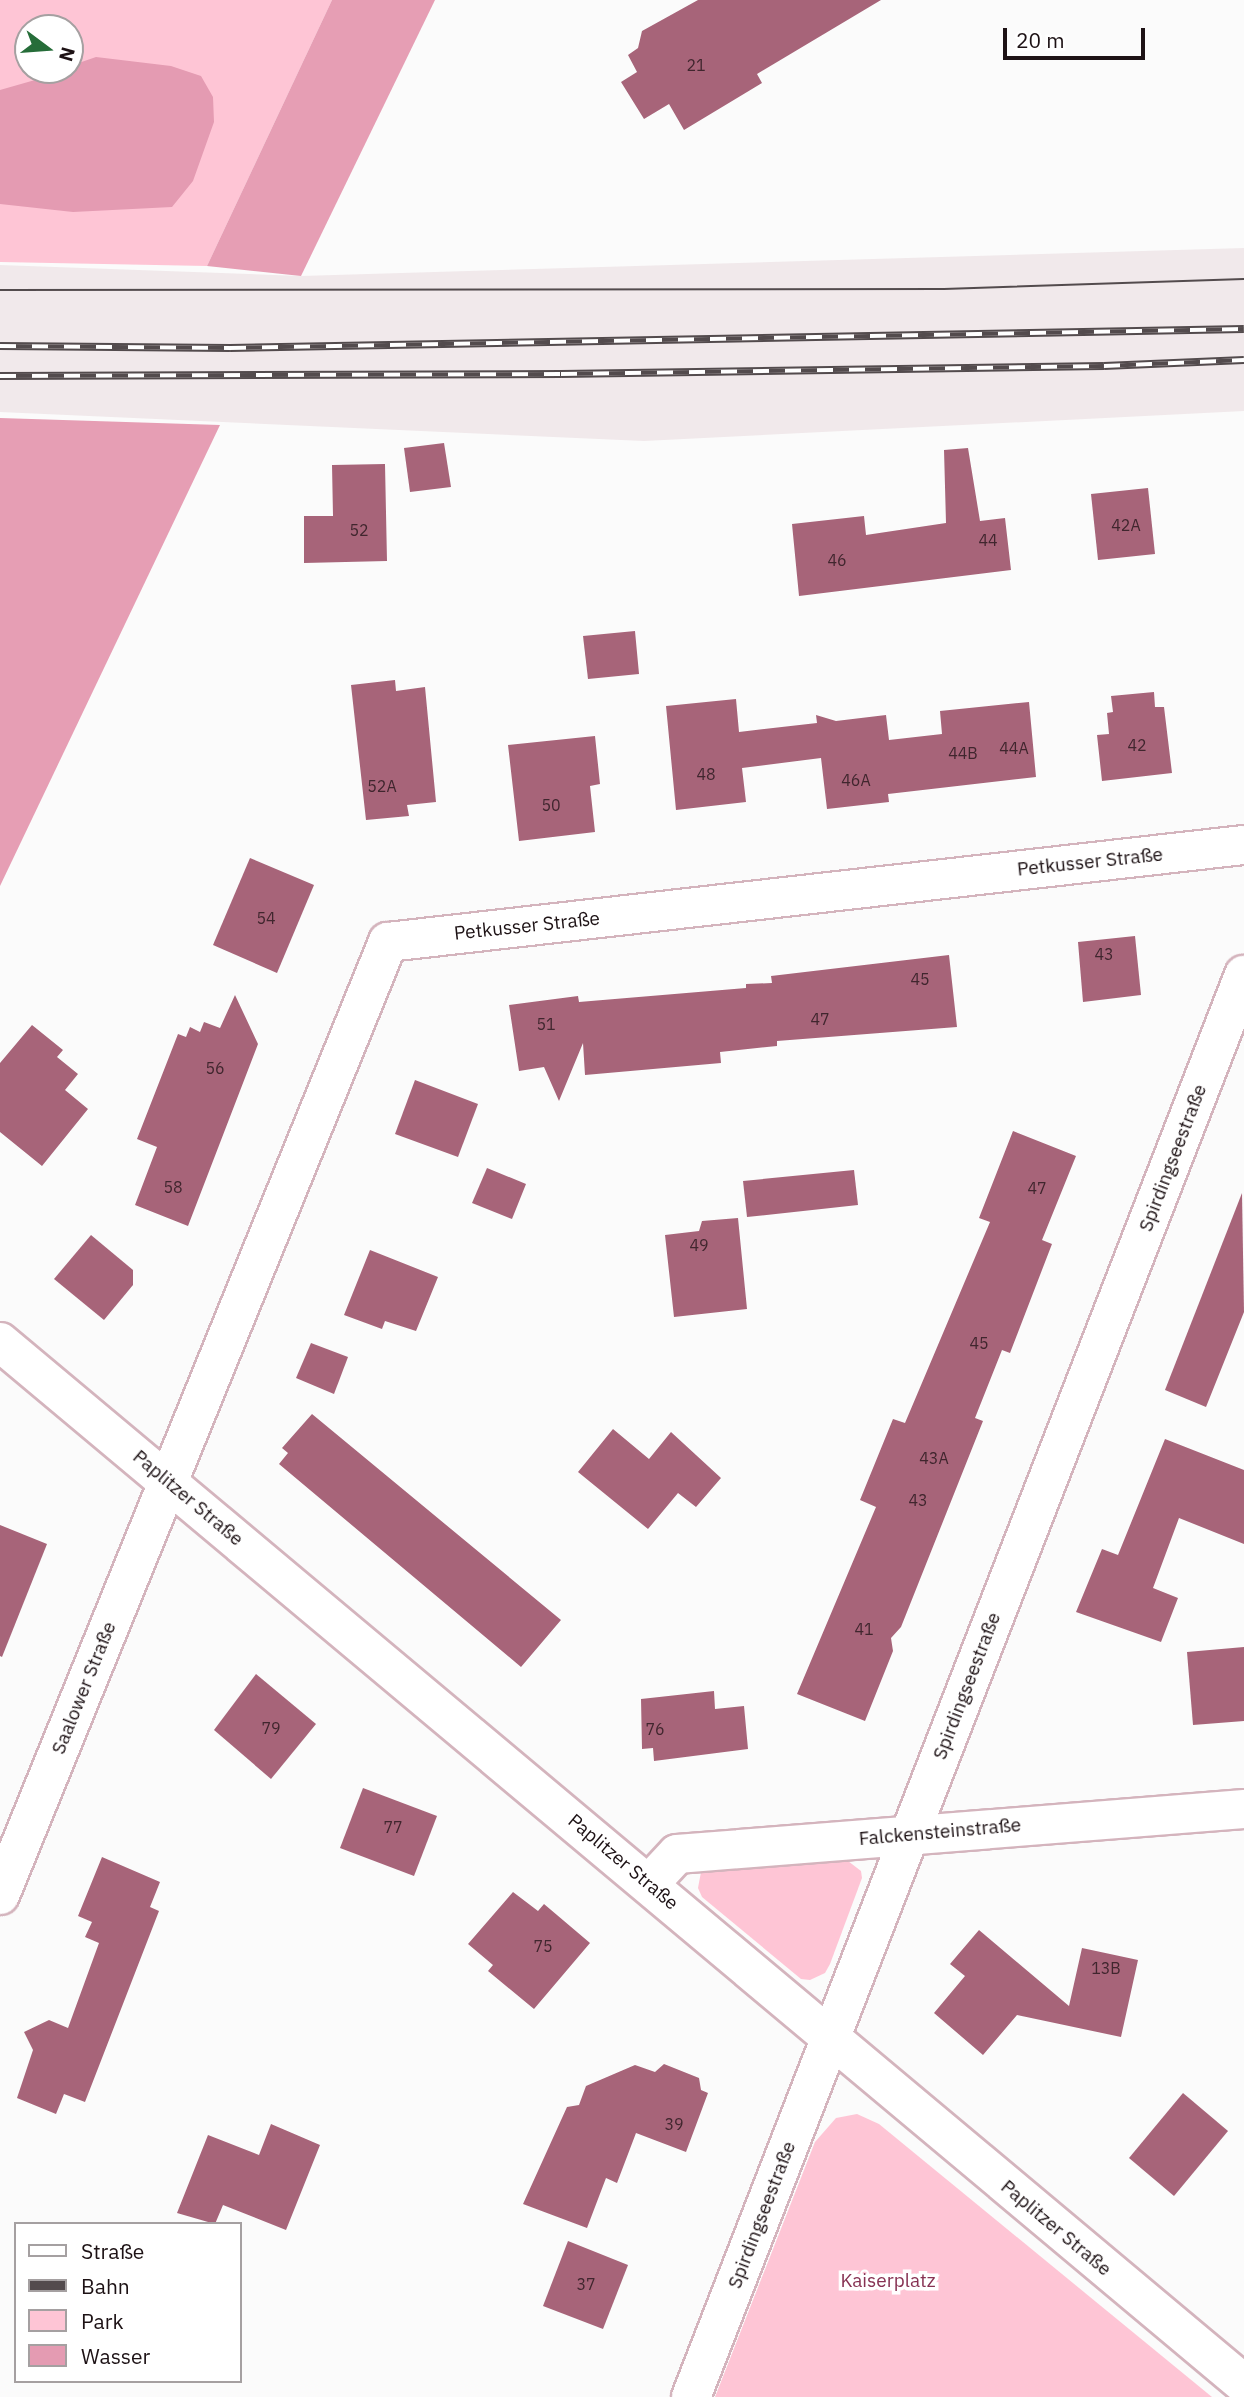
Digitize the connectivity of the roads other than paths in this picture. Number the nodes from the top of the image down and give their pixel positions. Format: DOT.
graph roads {
  1 [pos="1244,845"];
  2 [pos="1244,975"];
  3 [pos="0,1342"];
  4 [pos="169,1481"];
  5 [pos="1244,1809"];
  6 [pos="910,1833"];
  7 [pos="649,1884"];
  8 [pos="0,1895"];
  9 [pos="830,2040"];
  10 [pos="1244,2384"];
  11 [pos="691,2397"];
  1 -- 4 [label="street, Petkusser Straße"];
  2 -- 6 [label="street, Spirdingseestraße"];
  3 -- 4 [label="street, Paplitzer Straße"];
  4 -- 7 [label="street, Paplitzer Straße"];
  4 -- 8 [label="street, Saalower Straße"];
  5 -- 6 [label="street, Falckensteinstraße"];
  6 -- 7 [label="street, Falckensteinstraße"];
  6 -- 9 [label="street, Spirdingseestraße"];
  7 -- 9 [label="street, Paplitzer Straße"];
  9 -- 10 [label="street, Paplitzer Straße"];
  9 -- 11 [label="street, Spirdingseestraße"];
}
